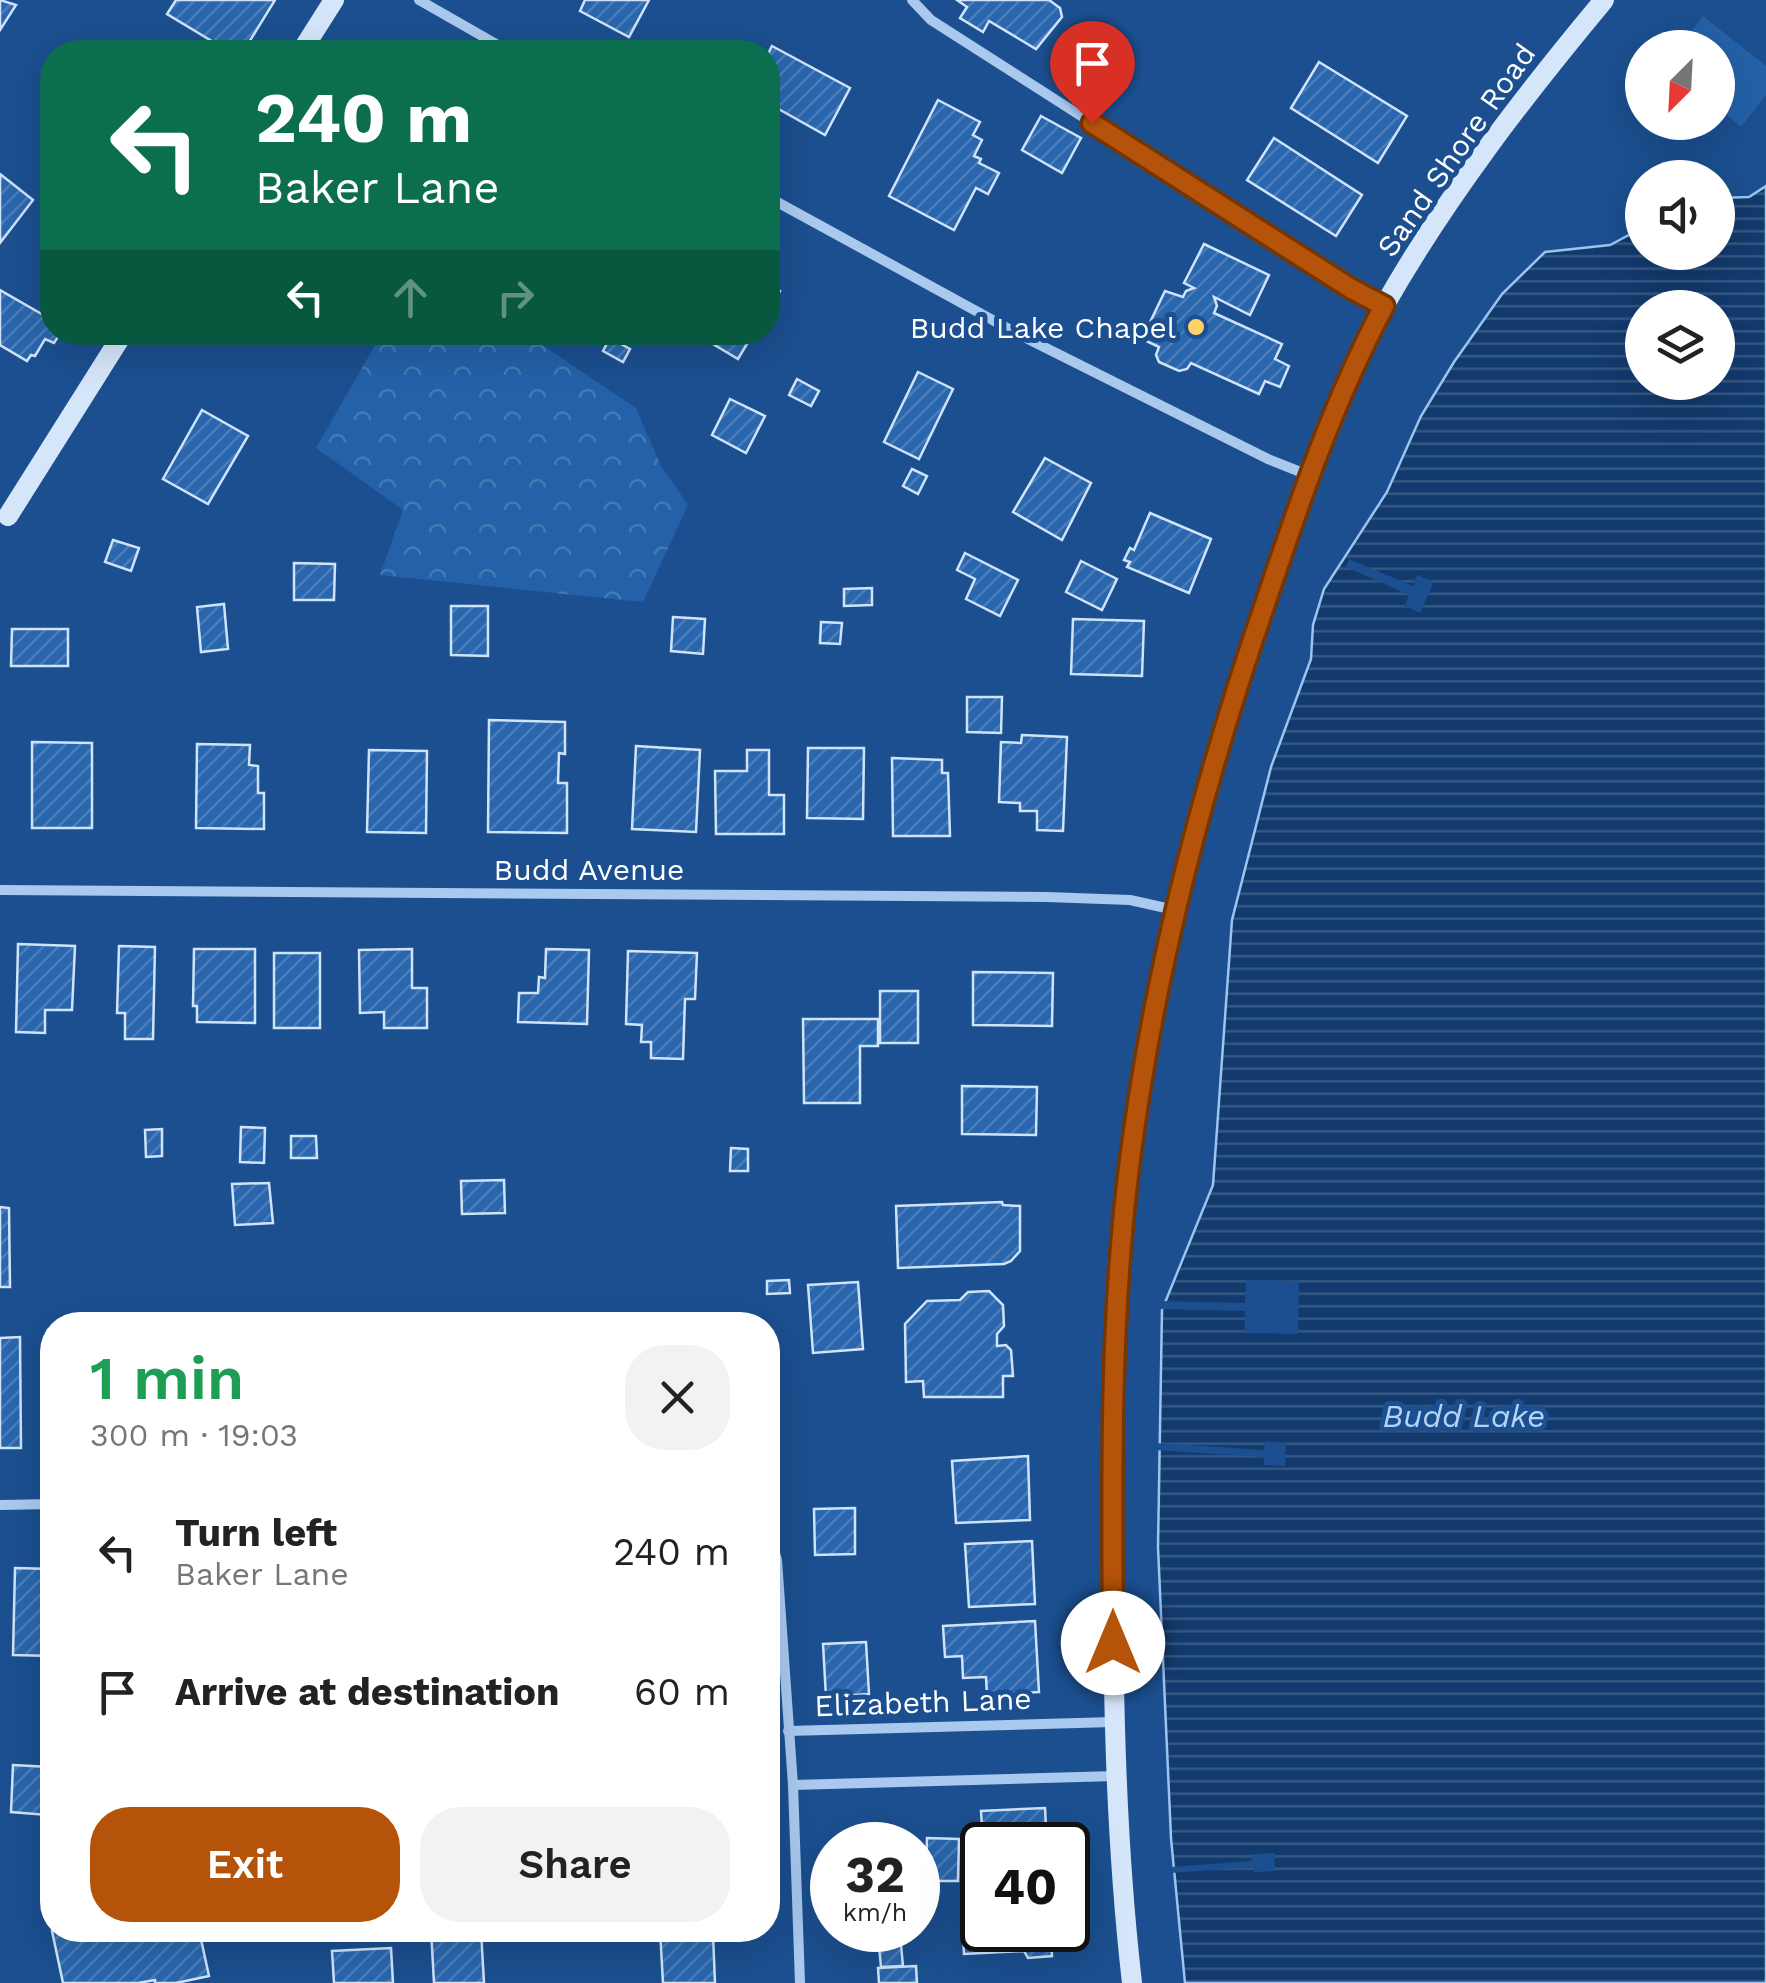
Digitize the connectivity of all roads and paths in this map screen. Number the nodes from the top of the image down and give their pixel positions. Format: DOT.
graph roads {
  1 [pos="334,0"];
  2 [pos="419,0"];
  3 [pos="912,0"];
  4 [pos="1604,0"];
  5 [pos="308,40"];
  6 [pos="489,40"];
  7 [pos="780,204"];
  8 [pos="1384,306"];
  9 [pos="116,345"];
  10 [pos="1308,475"];
  11 [pos="3,519"];
  12 [pos="0,890"];
  13 [pos="1176,910"];
  14 [pos="40,1504"];
  15 [pos="0,1505"];
  16 [pos="780,1607"];
  17 [pos="1114,1722"];
  18 [pos="788,1731"];
  19 [pos="1116,1776"];
  20 [pos="793,1786"];
  21 [pos="800,1983"];
  22 [pos="1132,1983"];
  1 -- 5 [label="street"];
  2 -- 6 [label="street"];
  3 -- 8 [label="street"];
  4 -- 8 [label="street, Sand Shore Road"];
  7 -- 10 [label="street"];
  8 -- 10 [label="street, Sand Shore Road"];
  9 -- 11 [label="street"];
  10 -- 13 [label="street, Sand Shore Road"];
  12 -- 13 [label="street, Budd Avenue"];
  13 -- 17 [label="street, Sand Shore Road"];
  14 -- 15 [label="street"];
  16 -- 18 [label="street"];
  17 -- 18 [label="street, Elizabeth Lane"];
  17 -- 19 [label="street, Sand Shore Road"];
  18 -- 20 [label="street, Elizabeth Lane"];
  19 -- 20 [label="street"];
  19 -- 22 [label="street, Sand Shore Road"];
  20 -- 21 [label="street, Elizabeth Lane"];
}
